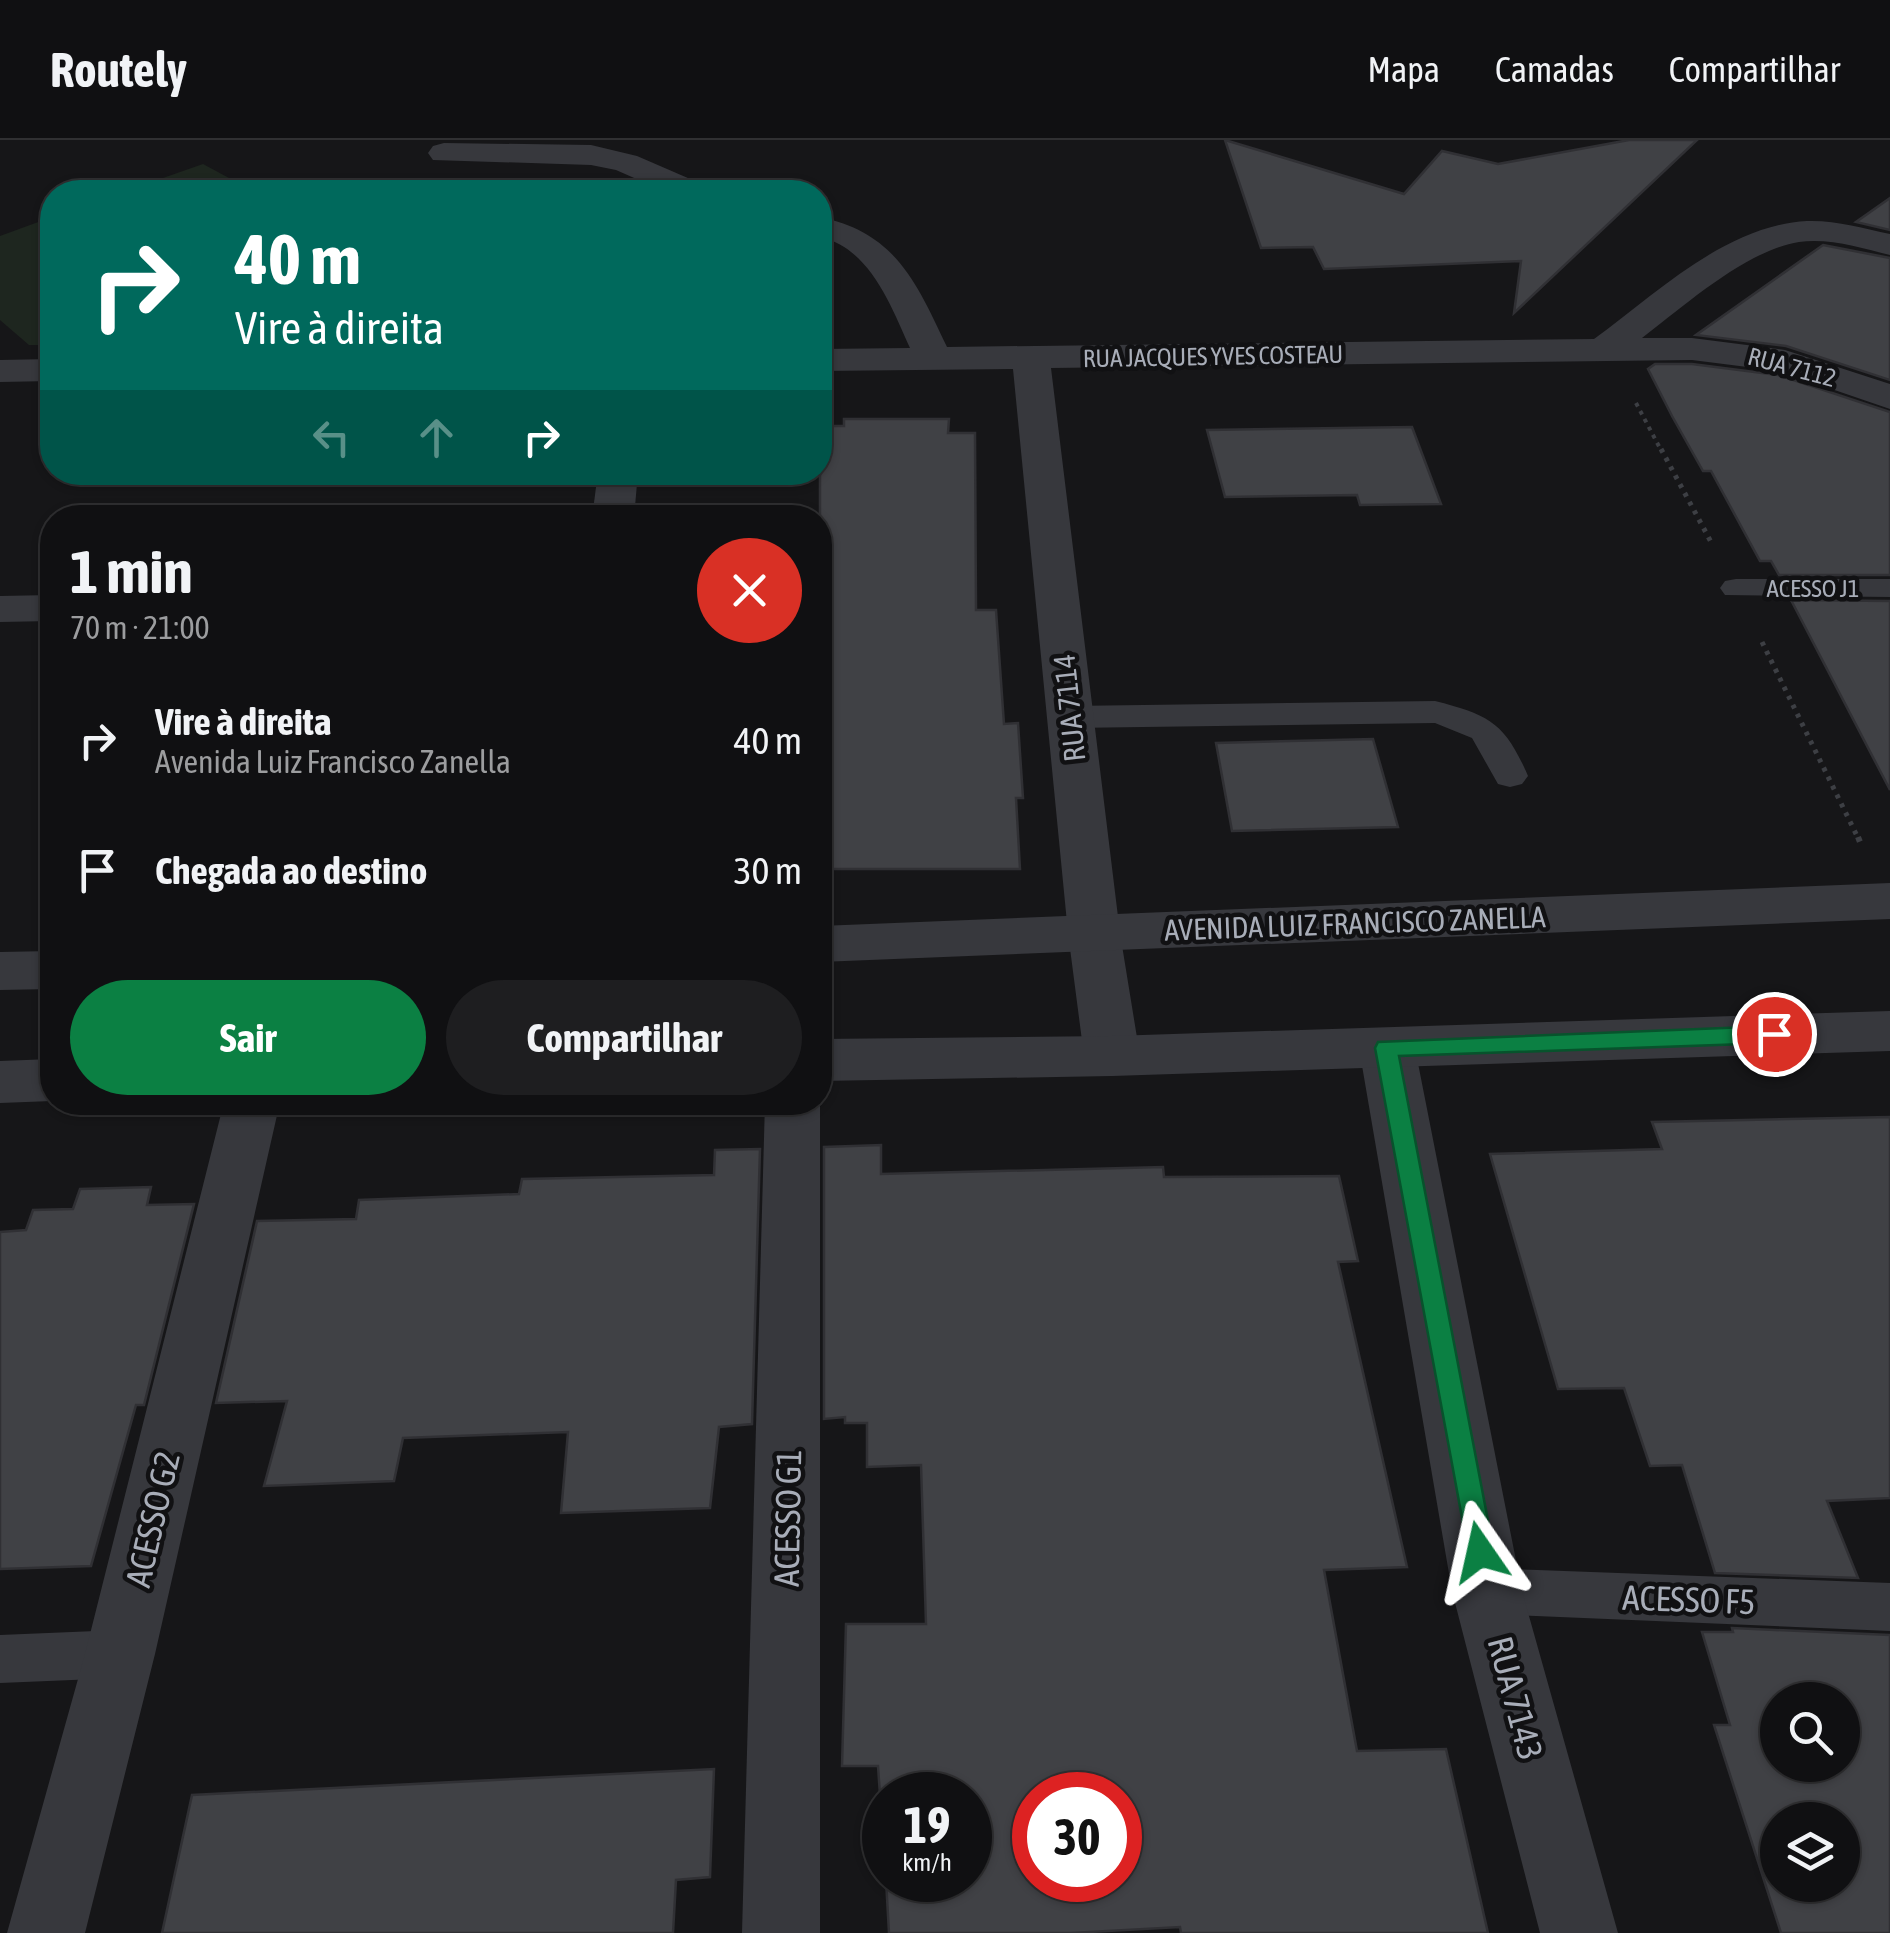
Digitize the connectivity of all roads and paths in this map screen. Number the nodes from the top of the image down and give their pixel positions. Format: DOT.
graph roads {
  1 [pos="444,153"];
  2 [pos="665,180"];
  3 [pos="832,229"];
  4 [pos="1890,244"];
  5 [pos="1606,348"];
  6 [pos="1692,349"];
  7 [pos="832,360"];
  8 [pos="934,360"];
  9 [pos="1030,360"];
  10 [pos="40,370"];
  11 [pos="0,371"];
  12 [pos="1890,396"];
  13 [pos="1736,588"];
  14 [pos="1890,588"];
  15 [pos="40,608"];
  16 [pos="0,609"];
  17 [pos="1070,716"];
  18 [pos="1510,776"];
  19 [pos="1890,902"];
  20 [pos="1094,933"];
  21 [pos="832,944"];
  22 [pos="40,970"];
  23 [pos="0,971"];
  24 [pos="1890,1030"];
  25 [pos="1386,1048"];
  26 [pos="1112,1056"];
  27 [pos="832,1060"];
  28 [pos="40,1080"];
  29 [pos="0,1082"];
  30 [pos="249,1115"];
  31 [pos="794,1115"];
  32 [pos="1488,1591"];
  33 [pos="1890,1607"];
  34 [pos="120,1654"];
  35 [pos="0,1659"];
  36 [pos="46,1933"];
  37 [pos="781,1933"];
  38 [pos="1579,1933"];
  1 -- 2 [label="street"];
  3 -- 8 [label="street"];
  4 -- 5 [label="street"];
  5 -- 6 [label="street, RUA JACQUES YVES COSTEAU"];
  5 -- 9 [label="street, RUA JACQUES YVES COSTEAU"];
  6 -- 12 [label="street, RUA 7112"];
  7 -- 8 [label="street, RUA JACQUES YVES COSTEAU"];
  8 -- 9 [label="street, RUA JACQUES YVES COSTEAU"];
  9 -- 17 [label="street, RUA 7114"];
  10 -- 11 [label="street"];
  13 -- 14 [label="lane, ACESSO J1"];
  15 -- 16 [label="street"];
  17 -- 18 [label="lane"];
  17 -- 20 [label="street, RUA 7114"];
  19 -- 20 [label="street, AVENIDA LUIZ FRANCISCO ZANELLA"];
  20 -- 21 [label="street, AVENIDA LUIZ FRANCISCO ZANELLA"];
  20 -- 26 [label="street, RUA 7114"];
  22 -- 23 [label="street"];
  24 -- 25 [label="street"];
  25 -- 26 [label="street"];
  25 -- 32 [label="street, RUA 7143"];
  26 -- 27 [label="street"];
  28 -- 29 [label="street"];
  30 -- 34 [label="street, ACESSO G2"];
  31 -- 37 [label="street, ACESSO G1"];
  32 -- 33 [label="lane, ACESSO F5"];
  32 -- 38 [label="street, RUA 7143"];
  34 -- 35 [label="lane"];
  34 -- 36 [label="street, ACESSO G2"];
}
